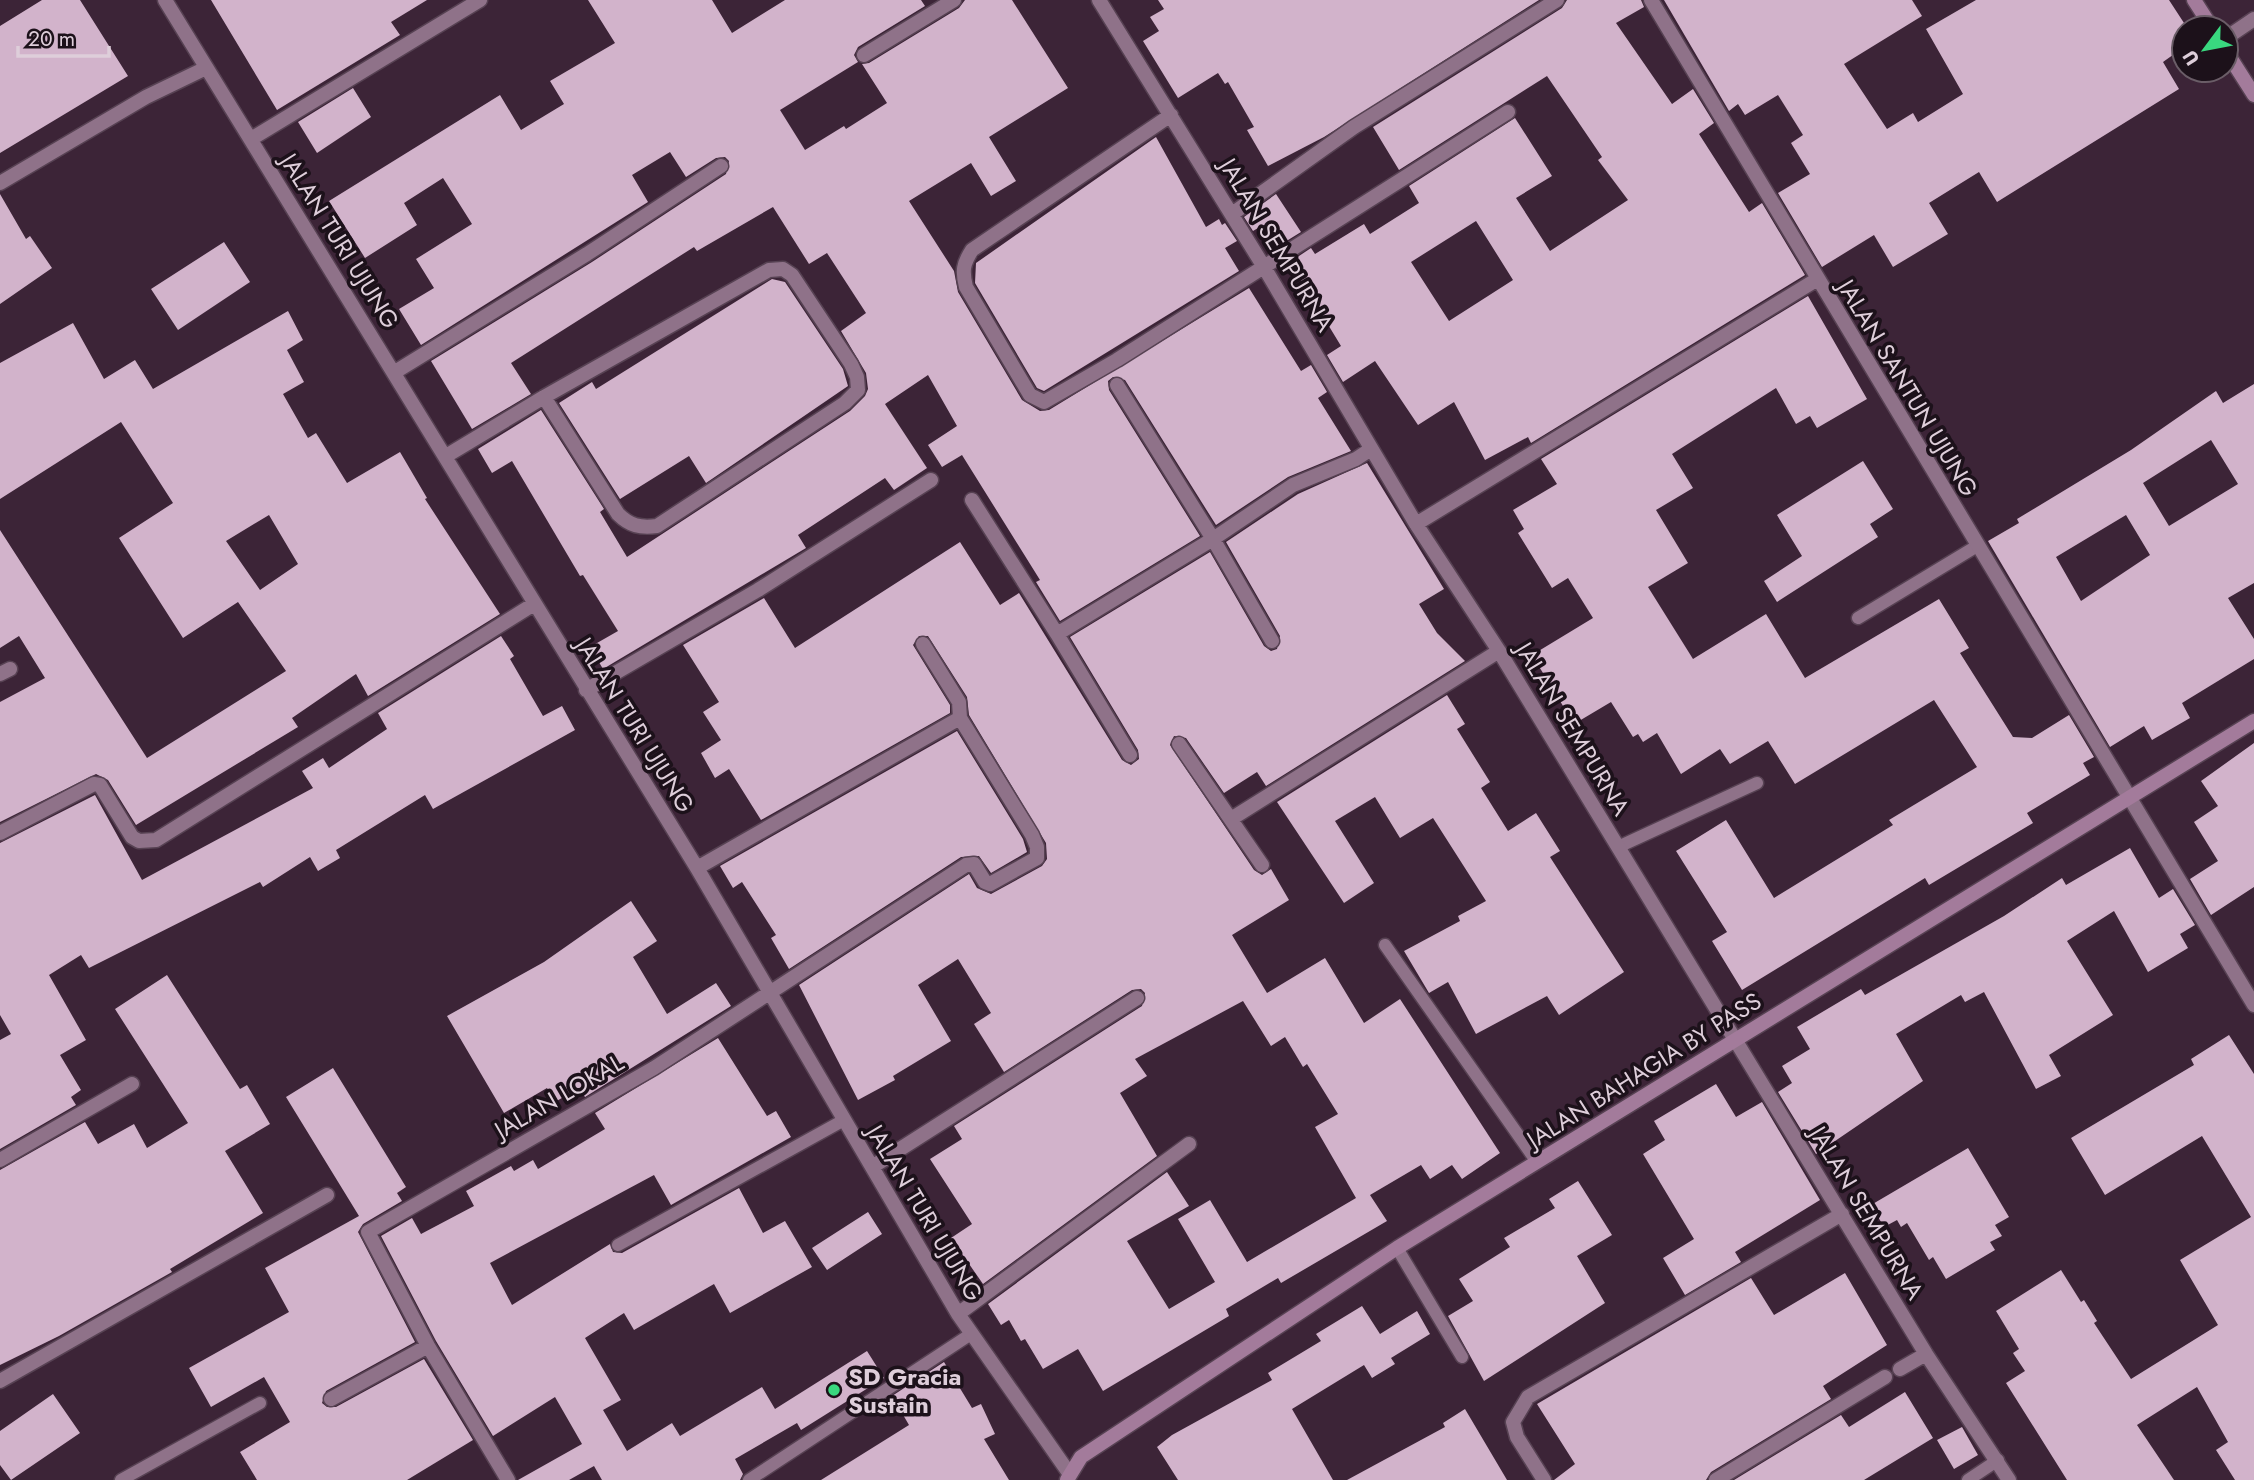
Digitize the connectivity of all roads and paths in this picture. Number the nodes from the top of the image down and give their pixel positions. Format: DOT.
graph roads {
  1 [pos="165,0"];
  2 [pos="480,0"];
  3 [pos="954,0"];
  4 [pos="1100,0"];
  5 [pos="1557,0"];
  6 [pos="1651,0"];
  7 [pos="864,55"];
  8 [pos="206,68"];
  9 [pos="2240,72"];
  10 [pos="2254,94"];
  11 [pos="1508,112"];
  12 [pos="1171,115"];
  13 [pos="251,139"];
  14 [pos="721,166"];
  15 [pos="0,183"];
  16 [pos="1232,214"];
  17 [pos="1265,267"];
  18 [pos="1816,280"];
  19 [pos="395,372"];
  20 [pos="1117,386"];
  21 [pos="544,397"];
  22 [pos="1371,449"];
  23 [pos="446,456"];
  24 [pos="931,480"];
  25 [pos="972,500"];
  26 [pos="1416,524"];
  27 [pos="1213,539"];
  28 [pos="1977,545"];
  29 [pos="534,604"];
  30 [pos="1858,618"];
  31 [pos="1057,635"];
  32 [pos="1272,641"];
  33 [pos="923,644"];
  34 [pos="1499,651"];
  35 [pos="586,690"];
  36 [pos="960,718"];
  37 [pos="2254,721"];
  38 [pos="1179,744"];
  39 [pos="1130,755"];
  40 [pos="1757,783"];
  41 [pos="2128,799"];
  42 [pos="1231,819"];
  43 [pos="0,833"];
  44 [pos="1618,847"];
  45 [pos="1262,865"];
  46 [pos="696,868"];
  47 [pos="1385,944"];
  48 [pos="769,994"];
  49 [pos="1137,998"];
  50 [pos="2254,1005"];
  51 [pos="1735,1041"];
  52 [pos="132,1084"];
  53 [pos="844,1120"];
  54 [pos="1189,1144"];
  55 [pos="0,1160"];
  56 [pos="1537,1162"];
  57 [pos="872,1167"];
  58 [pos="327,1195"];
  59 [pos="1842,1214"];
  60 [pos="618,1245"];
  61 [pos="1397,1248"];
  62 [pos="958,1314"];
  63 [pos="971,1334"];
  64 [pos="428,1346"];
  65 [pos="1926,1354"];
  66 [pos="1462,1357"];
  67 [pos="1900,1369"];
  68 [pos="1885,1377"];
  69 [pos="0,1381"];
  70 [pos="331,1399"];
  71 [pos="260,1403"];
  72 [pos="1998,1460"];
  73 [pos="1068,1476"];
  74 [pos="121,1480"];
  75 [pos="508,1480"];
  76 [pos="749,1480"];
  77 [pos="1544,1480"];
  78 [pos="1716,1480"];
  79 [pos="1968,1480"];
  80 [pos="2010,1480"];
  1 -- 8 [label="street, JALAN TURI UJUNG"];
  2 -- 13 [label="street"];
  3 -- 7 [label="street"];
  4 -- 12 [label="street, JALAN SEMPURNA"];
  5 -- 16 [label="street"];
  6 -- 18 [label="street, JALAN SANTUN UJUNG"];
  8 -- 13 [label="street, JALAN TURI UJUNG"];
  8 -- 15 [label="street"];
  9 -- 10 [label="main road"];
  11 -- 17 [label="street"];
  12 -- 16 [label="street, JALAN SEMPURNA"];
  12 -- 17 [label="street"];
  13 -- 19 [label="street, JALAN TURI UJUNG"];
  14 -- 19 [label="street"];
  16 -- 17 [label="street, JALAN SEMPURNA"];
  17 -- 22 [label="street, JALAN SEMPURNA"];
  18 -- 26 [label="street"];
  18 -- 28 [label="street, JALAN SANTUN UJUNG"];
  19 -- 23 [label="street, JALAN TURI UJUNG"];
  20 -- 27 [label="street"];
  21 -- 21 [label="street"];
  21 -- 23 [label="street"];
  22 -- 26 [label="street, JALAN SEMPURNA"];
  22 -- 27 [label="street"];
  23 -- 29 [label="street, JALAN TURI UJUNG"];
  24 -- 35 [label="street"];
  25 -- 31 [label="street"];
  26 -- 34 [label="street, JALAN SEMPURNA"];
  27 -- 31 [label="street"];
  27 -- 32 [label="street"];
  28 -- 30 [label="lane"];
  28 -- 41 [label="street, JALAN SANTUN UJUNG"];
  29 -- 35 [label="street, JALAN TURI UJUNG"];
  29 -- 43 [label="street"];
  31 -- 39 [label="street"];
  33 -- 36 [label="street"];
  34 -- 42 [label="street"];
  34 -- 44 [label="street, JALAN SEMPURNA"];
  35 -- 46 [label="street, JALAN TURI UJUNG"];
  36 -- 46 [label="street"];
  36 -- 48 [label="street, JALAN LOKAL"];
  37 -- 41 [label="main road, JALAN BAHAGIA BY PASS"];
  38 -- 42 [label="street"];
  40 -- 44 [label="lane"];
  41 -- 50 [label="street, JALAN SANTUN UJUNG"];
  41 -- 51 [label="main road, JALAN BAHAGIA BY PASS"];
  42 -- 45 [label="street"];
  44 -- 51 [label="street, JALAN SEMPURNA"];
  46 -- 48 [label="street, JALAN TURI UJUNG"];
  47 -- 56 [label="lane"];
  48 -- 53 [label="street, JALAN TURI UJUNG"];
  48 -- 64 [label="street, JALAN LOKAL"];
  49 -- 57 [label="street"];
  51 -- 56 [label="main road, JALAN BAHAGIA BY PASS"];
  51 -- 59 [label="street, JALAN SEMPURNA"];
  52 -- 55 [label="street"];
  53 -- 57 [label="street, JALAN TURI UJUNG"];
  53 -- 60 [label="lane"];
  54 -- 62 [label="street"];
  56 -- 61 [label="main road, JALAN BAHAGIA BY PASS"];
  57 -- 62 [label="street, JALAN TURI UJUNG"];
  58 -- 69 [label="street"];
  59 -- 65 [label="street, JALAN SEMPURNA"];
  59 -- 77 [label="street"];
  61 -- 66 [label="lane"];
  61 -- 73 [label="main road, JALAN BAHAGIA BY PASS"];
  62 -- 63 [label="street, JALAN TURI UJUNG"];
  63 -- 73 [label="street, JALAN TURI UJUNG"];
  63 -- 76 [label="lane"];
  64 -- 70 [label="street"];
  64 -- 75 [label="street"];
  65 -- 67 [label="street"];
  65 -- 72 [label="street, JALAN SEMPURNA"];
  68 -- 78 [label="street"];
  71 -- 74 [label="lane"];
  72 -- 79 [label="lane"];
  72 -- 80 [label="street, JALAN SEMPURNA"];
}
